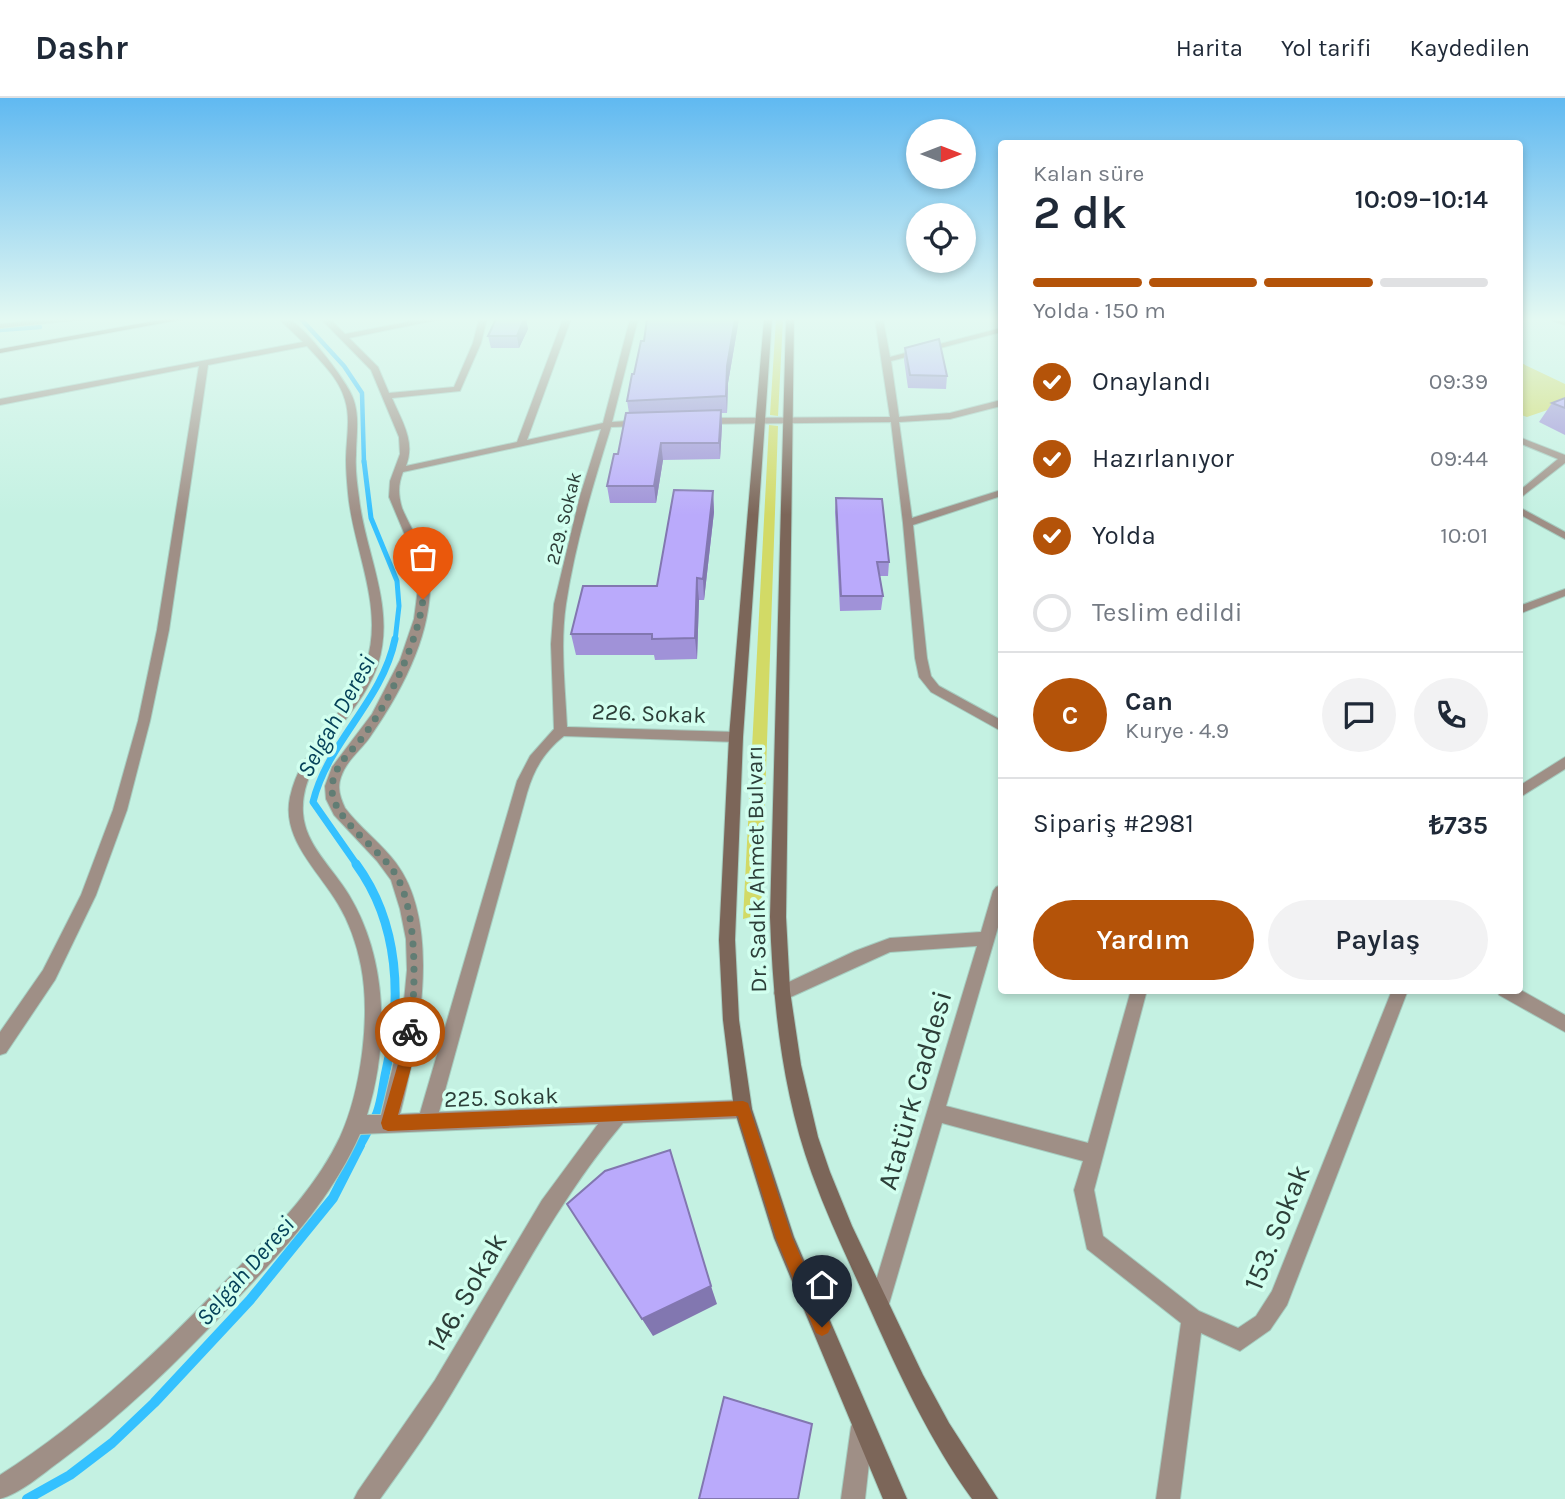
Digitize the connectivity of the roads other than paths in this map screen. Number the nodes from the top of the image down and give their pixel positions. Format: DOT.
graph roads {
  1 [pos="92,384"];
  2 [pos="201,384"];
  3 [pos="341,384"];
  4 [pos="381,384"];
  5 [pos="459,384"];
  6 [pos="543,384"];
  7 [pos="617,384"];
  8 [pos="763,384"];
  9 [pos="787,384"];
  10 [pos="889,384"];
  11 [pos="385,396"];
  12 [pos="0,402"];
  13 [pos="998,404"];
  14 [pos="893,420"];
  15 [pos="697,421"];
  16 [pos="760,421"];
  17 [pos="786,421"];
  18 [pos="659,422"];
  19 [pos="607,425"];
  20 [pos="1523,442"];
  21 [pos="521,444"];
  22 [pos="399,470"];
  23 [pos="1523,493"];
  24 [pos="998,494"];
  25 [pos="1523,512"];
  26 [pos="908,523"];
  27 [pos="1565,536"];
  28 [pos="1565,592"];
  29 [pos="1523,608"];
  30 [pos="998,724"];
  31 [pos="561,731"];
  32 [pos="736,737"];
  33 [pos="1565,762"];
  34 [pos="1523,790"];
  35 [pos="998,901"];
  36 [pos="987,938"];
  37 [pos="782,993"];
  38 [pos="1138,994"];
  39 [pos="1397,994"];
  40 [pos="1512,994"];
  41 [pos="1565,1024"];
  42 [pos="0,1047"];
  43 [pos="743,1109"];
  44 [pos="937,1113"];
  45 [pos="617,1116"];
  46 [pos="427,1122"];
  47 [pos="388,1123"];
  48 [pos="355,1125"];
  49 [pos="1093,1154"];
  50 [pos="879,1304"];
  51 [pos="1192,1318"];
  52 [pos="863,1422"];
  53 [pos="0,1488"];
  54 [pos="366,1499"];
  55 [pos="853,1499"];
  56 [pos="895,1499"];
  57 [pos="986,1499"];
  58 [pos="1168,1499"];
  1 -- 12 [label="street"];
  2 -- 42 [label="street"];
  3 -- 48 [label="street"];
  4 -- 11 [label="street"];
  5 -- 11 [label="street"];
  6 -- 21 [label="street"];
  7 -- 19 [label="street, 229. Sokak"];
  8 -- 16 [label="main road, Dr. Sadık Ahmet Bulvarı"];
  9 -- 17 [label="main road, Dr. Sadık Ahmet Bulvarı"];
  10 -- 14 [label="street"];
  11 -- 22 [label="street"];
  13 -- 14 [label="street"];
  14 -- 17 [label="street"];
  14 -- 26 [label="street"];
  15 -- 16 [label="street"];
  16 -- 17 [label="street"];
  16 -- 32 [label="main road, Dr. Sadık Ahmet Bulvarı"];
  17 -- 37 [label="main road, Dr. Sadık Ahmet Bulvarı"];
  18 -- 19 [label="street"];
  19 -- 21 [label="street"];
  19 -- 31 [label="street, 229. Sokak"];
  20 -- 23 [label="street"];
  21 -- 22 [label="street"];
  22 -- 47 [label="street"];
  24 -- 26 [label="street"];
  25 -- 27 [label="street"];
  26 -- 30 [label="street"];
  28 -- 29 [label="street"];
  31 -- 32 [label="street, 226. Sokak"];
  31 -- 46 [label="street, 225. Sokak"];
  32 -- 43 [label="main road, Dr. Sadık Ahmet Bulvarı"];
  33 -- 34 [label="street"];
  35 -- 36 [label="street, Atatürk Caddesi"];
  36 -- 37 [label="street"];
  36 -- 44 [label="street, Atatürk Caddesi"];
  37 -- 50 [label="main road, Dr. Sadık Ahmet Bulvarı"];
  38 -- 49 [label="street, 153. Sokak"];
  39 -- 51 [label="street, 153. Sokak"];
  40 -- 41 [label="street"];
  43 -- 45 [label="street, 225. Sokak"];
  43 -- 52 [label="main road, Dr. Sadık Ahmet Bulvarı"];
  44 -- 49 [label="street"];
  44 -- 50 [label="street, Atatürk Caddesi"];
  45 -- 46 [label="street, 225. Sokak"];
  45 -- 54 [label="street, 146. Sokak"];
  46 -- 47 [label="street"];
  47 -- 48 [label="street"];
  48 -- 53 [label="street"];
  49 -- 51 [label="street, 153. Sokak"];
  50 -- 57 [label="main road, Dr. Sadık Ahmet Bulvarı"];
  51 -- 58 [label="street"];
  52 -- 55 [label="street"];
  52 -- 56 [label="main road, Dr. Sadık Ahmet Bulvarı"];
}
